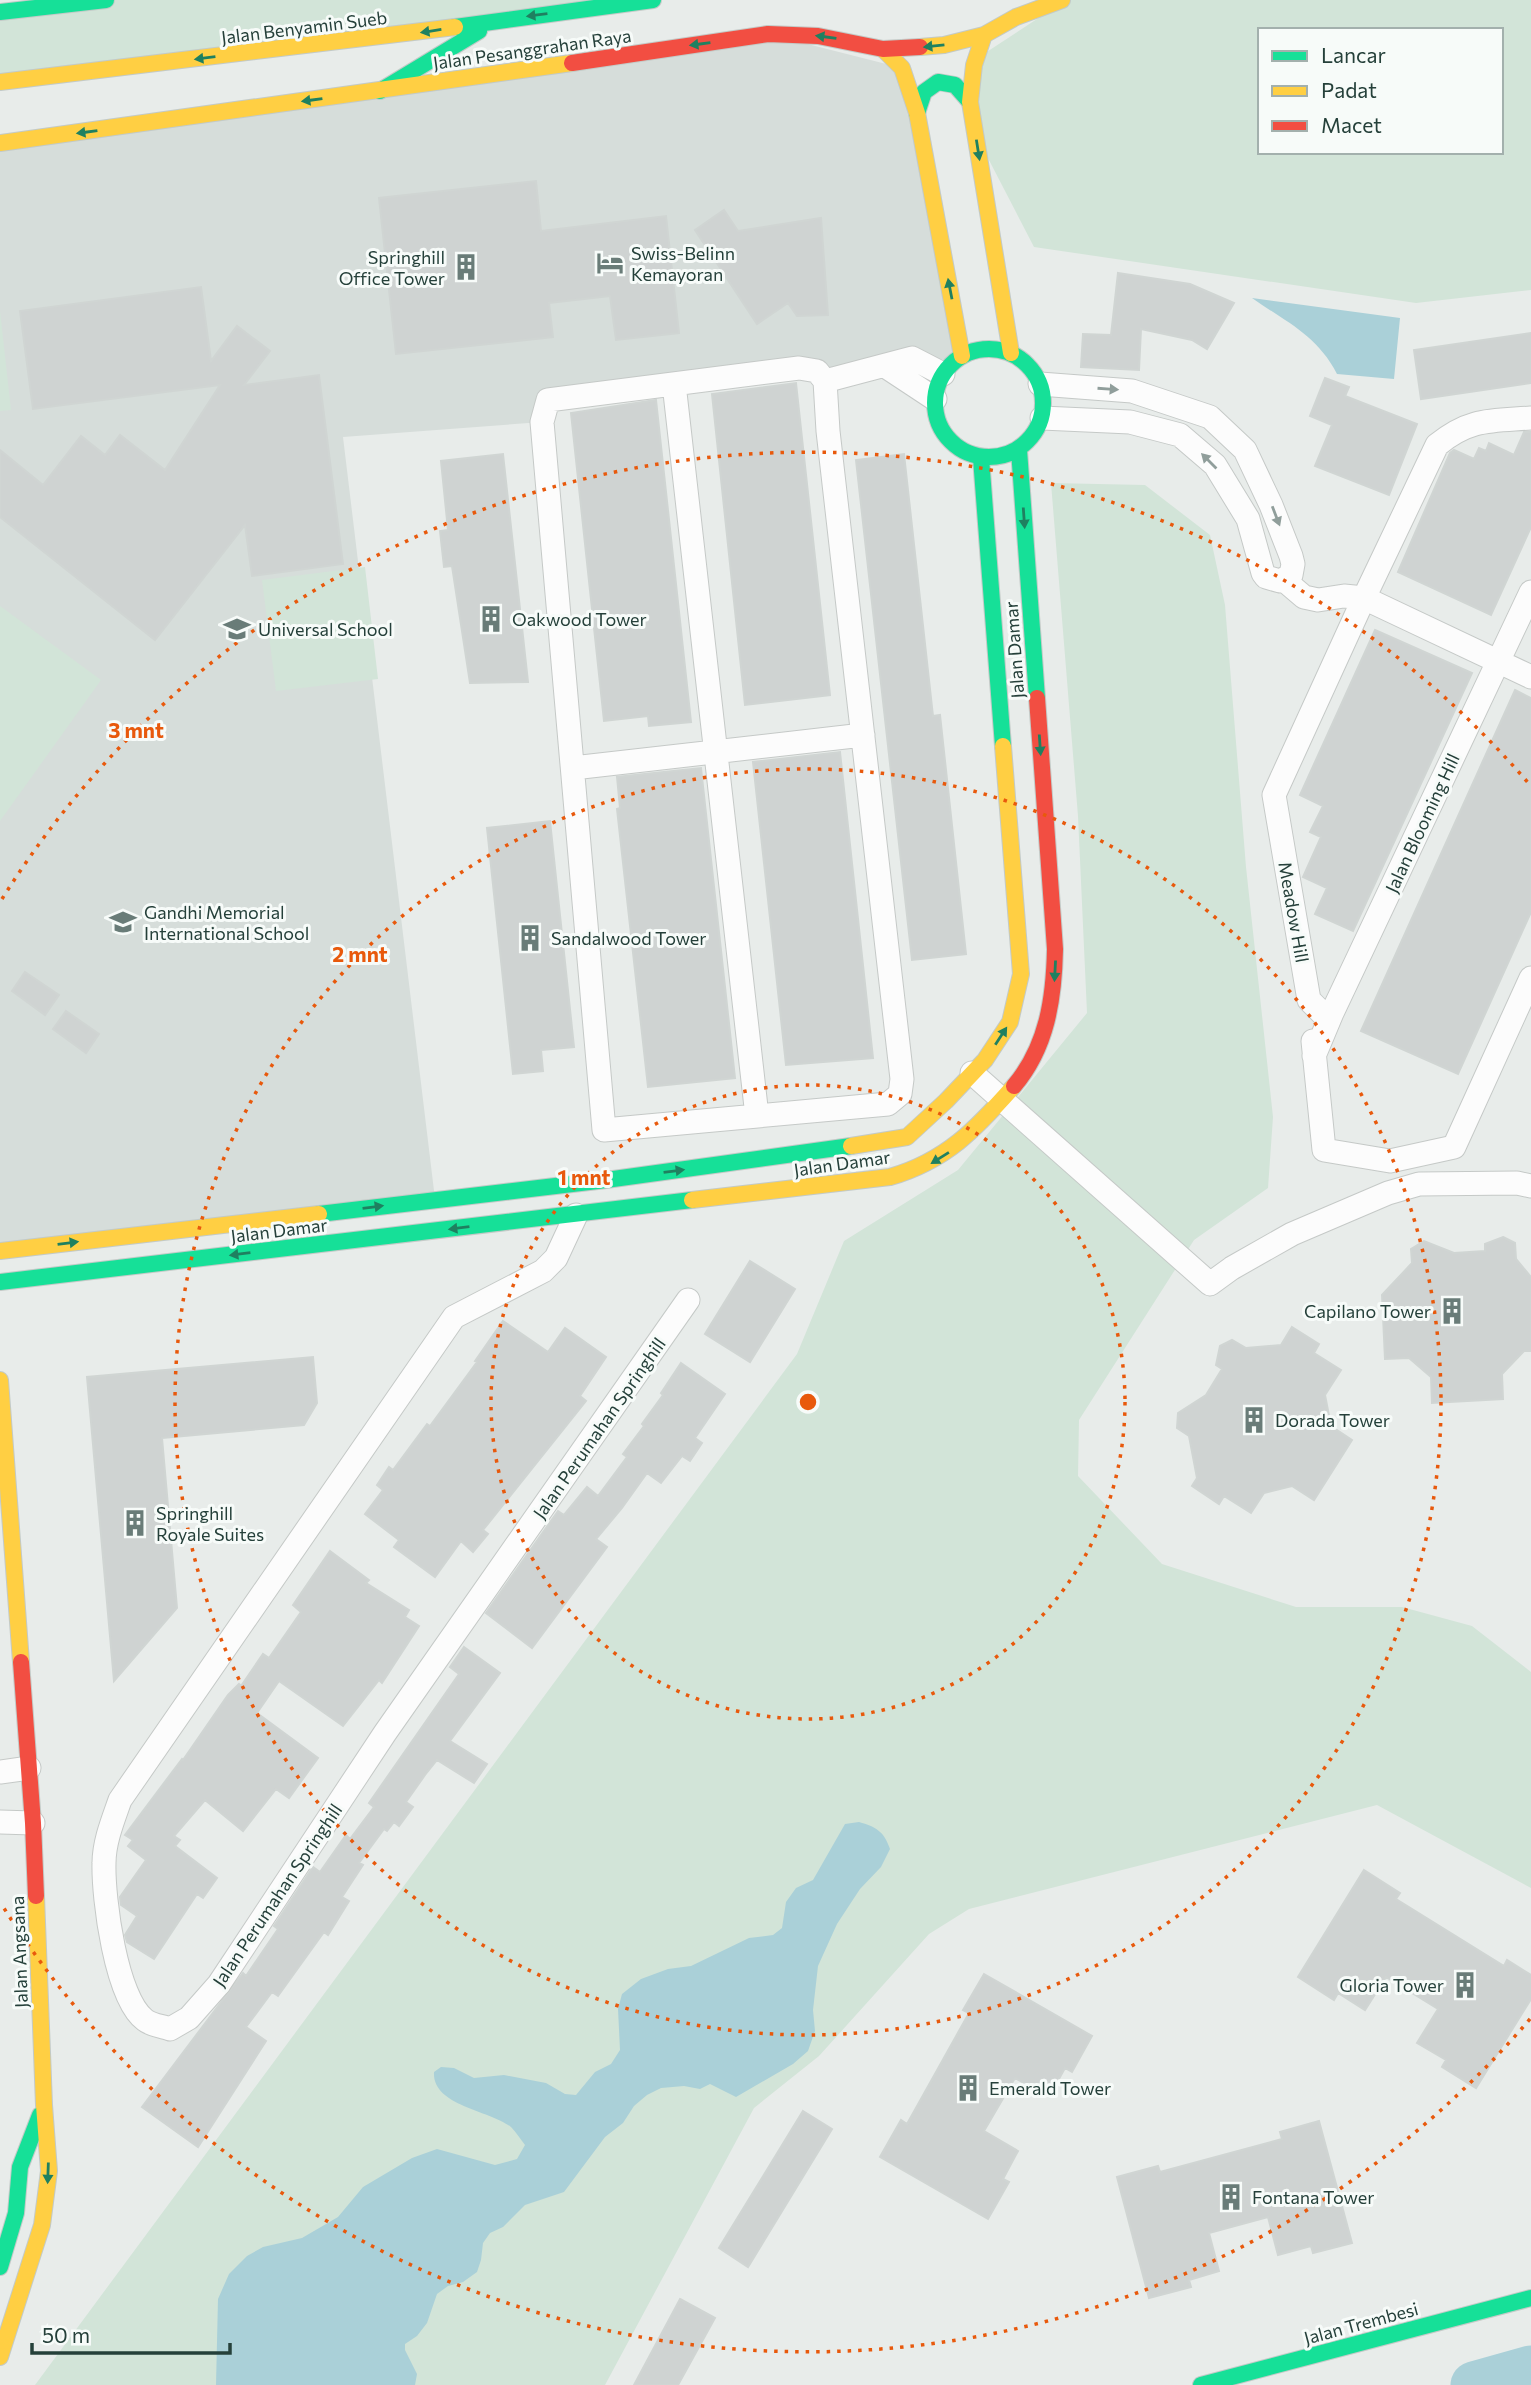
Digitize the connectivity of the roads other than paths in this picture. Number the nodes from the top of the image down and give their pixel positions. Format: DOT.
graph roads {
  1 [pos="106,0"];
  2 [pos="653,0"];
  3 [pos="1062,0"];
  4 [pos="0,12"];
  5 [pos="498,20"];
  6 [pos="984,35"];
  7 [pos="883,49"];
  8 [pos="0,82"];
  9 [pos="380,92"];
  10 [pos="970,102"];
  11 [pos="917,113"];
  12 [pos="0,143"];
  13 [pos="1011,353"];
  14 [pos="962,356"];
  15 [pos="884,366"];
  16 [pos="943,374"];
  17 [pos="825,381"];
  18 [pos="674,384"];
  19 [pos="1040,384"];
  20 [pos="935,398"];
  21 [pos="1042,418"];
  22 [pos="1531,418"];
  23 [pos="1019,450"];
  24 [pos="981,458"];
  25 [pos="1284,580"];
  26 [pos="1531,592"];
  27 [pos="1364,598"];
  28 [pos="1498,662"];
  29 [pos="1531,677"];
  30 [pos="863,735"];
  31 [pos="716,752"];
  32 [pos="573,768"];
  33 [pos="1531,978"];
  34 [pos="1309,1000"];
  35 [pos="1332,1013"];
  36 [pos="1314,1056"];
  37 [pos="972,1073"];
  38 [pos="1001,1100"];
  39 [pos="757,1116"];
  40 [pos="606,1180"];
  41 [pos="1531,1186"];
  42 [pos="493,1192"];
  43 [pos="609,1211"];
  44 [pos="576,1215"];
  45 [pos="498,1224"];
  46 [pos="0,1251"];
  47 [pos="0,1282"];
  48 [pos="688,1300"];
  49 [pos="0,1380"];
  50 [pos="29,1768"];
  51 [pos="0,1772"];
  52 [pos="0,1822"];
  53 [pos="33,1823"];
  54 [pos="44,2105"];
  55 [pos="0,2267"];
  56 [pos="1531,2298"];
  57 [pos="0,2357"];
  58 [pos="1201,2385"];
  1 -- 4 [label="street"];
  2 -- 5 [label="street, Jalan Benyamin Sueb, one-way"];
  3 -- 6 [label="street, Jalan Pesanggrahan Raya"];
  5 -- 8 [label="street, Jalan Benyamin Sueb, one-way"];
  5 -- 9 [label="street"];
  6 -- 7 [label="street, Jalan Pesanggrahan Raya, one-way"];
  6 -- 10 [label="street"];
  7 -- 9 [label="street, Jalan Pesanggrahan Raya, one-way"];
  7 -- 11 [label="street"];
  9 -- 12 [label="street, Jalan Pesanggrahan Raya, one-way"];
  10 -- 11 [label="street"];
  10 -- 13 [label="street, one-way"];
  14 -- 11 [label="street, one-way"];
  13 -- 14 [label="street"];
  13 -- 19 [label="street"];
  14 -- 16 [label="street"];
  15 -- 16 [label="street"];
  15 -- 17 [label="street"];
  15 -- 20 [label="street"];
  16 -- 20 [label="street"];
  17 -- 18 [label="street"];
  17 -- 30 [label="street"];
  18 -- 31 [label="street"];
  18 -- 32 [label="street"];
  19 -- 21 [label="street"];
  19 -- 25 [label="street, one-way"];
  20 -- 24 [label="street"];
  21 -- 23 [label="street"];
  25 -- 21 [label="street, one-way"];
  22 -- 27 [label="street"];
  23 -- 24 [label="street"];
  23 -- 38 [label="street, Jalan Damar, one-way"];
  37 -- 24 [label="street, Jalan Damar, one-way"];
  25 -- 27 [label="street"];
  26 -- 28 [label="street, Jalan Blooming Hill"];
  27 -- 28 [label="street"];
  27 -- 34 [label="street, Meadow Hill"];
  28 -- 29 [label="street"];
  28 -- 35 [label="street, Jalan Blooming Hill"];
  30 -- 31 [label="street"];
  30 -- 39 [label="street"];
  31 -- 32 [label="street"];
  31 -- 39 [label="street"];
  32 -- 39 [label="street"];
  33 -- 36 [label="street, Meadow Hill"];
  34 -- 35 [label="street"];
  34 -- 36 [label="street, Meadow Hill"];
  35 -- 36 [label="street, Jalan Blooming Hill"];
  37 -- 38 [label="street"];
  40 -- 37 [label="street, Jalan Damar, one-way"];
  38 -- 41 [label="street"];
  38 -- 43 [label="street, Jalan Damar, one-way"];
  40 -- 42 [label="street, Jalan Damar"];
  40 -- 43 [label="street"];
  42 -- 45 [label="street"];
  46 -- 42 [label="street, Jalan Damar, one-way"];
  43 -- 44 [label="street, Jalan Damar"];
  44 -- 45 [label="street, Jalan Damar"];
  44 -- 48 [label="street, Jalan Perumahan Springhill"];
  45 -- 47 [label="street, Jalan Damar, one-way"];
  49 -- 50 [label="street, Jalan Angsana"];
  50 -- 51 [label="street"];
  50 -- 53 [label="street, Jalan Angsana"];
  52 -- 53 [label="street"];
  53 -- 54 [label="street, Jalan Angsana"];
  54 -- 55 [label="street, Jalan Angsana"];
  54 -- 57 [label="street, Jalan Angsana, one-way"];
  56 -- 58 [label="street, Jalan Trembesi"];
}
